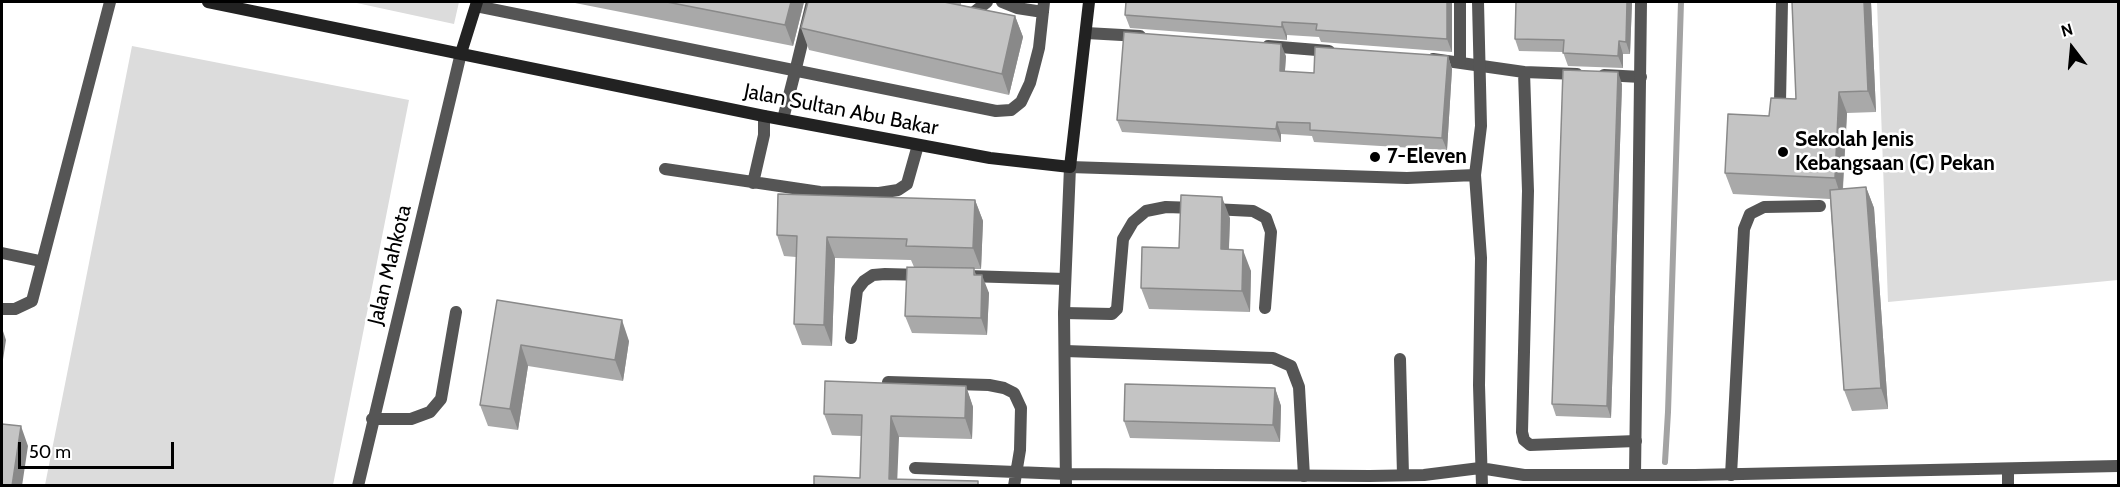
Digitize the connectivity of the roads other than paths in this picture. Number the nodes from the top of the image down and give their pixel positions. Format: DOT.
graph roads {
  1 [pos="110,2"];
  2 [pos="208,2"];
  3 [pos="812,2"];
  4 [pos="987,2"];
  5 [pos="1002,2"];
  6 [pos="1089,2"];
  7 [pos="1460,2"];
  8 [pos="1478,2"];
  9 [pos="1641,2"];
  10 [pos="1782,2"];
  11 [pos="477,4"];
  12 [pos="1043,7"];
  13 [pos="957,17"];
  14 [pos="1086,33"];
  15 [pos="1150,37"];
  16 [pos="1257,45"];
  17 [pos="1341,52"];
  18 [pos="461,53"];
  19 [pos="1424,58"];
  20 [pos="1460,61"];
  21 [pos="1479,64"];
  22 [pos="795,72"];
  23 [pos="1524,72"];
  24 [pos="1641,77"];
  25 [pos="1780,102"];
  26 [pos="764,116"];
  27 [pos="783,119"];
  28 [pos="918,145"];
  29 [pos="1070,167"];
  30 [pos="665,170"];
  31 [pos="1475,176"];
  32 [pos="753,183"];
  33 [pos="1820,206"];
  34 [pos="2,253"];
  35 [pos="40,261"];
  36 [pos="933,275"];
  37 [pos="957,276"];
  38 [pos="1065,279"];
  39 [pos="1265,308"];
  40 [pos="2,309"];
  41 [pos="456,312"];
  42 [pos="1064,313"];
  43 [pos="851,338"];
  44 [pos="1065,351"];
  45 [pos="1400,359"];
  46 [pos="888,382"];
  47 [pos="372,419"];
  48 [pos="1636,441"];
  49 [pos="2118,466"];
  50 [pos="915,468"];
  51 [pos="1480,468"];
  52 [pos="2008,469"];
  53 [pos="1403,475"];
  54 [pos="1635,475"];
  55 [pos="1731,475"];
  56 [pos="1304,476"];
  57 [pos="1014,480"];
  58 [pos="1066,480"];
  59 [pos="1661,480"];
  60 [pos="1264,481"];
  61 [pos="358,486"];
  62 [pos="1482,486"];
  63 [pos="2008,486"];
  1 -- 35 [label="street"];
  2 -- 18 [label="street, Jalan Sultan Abu Bakar"];
  3 -- 22 [label="street"];
  4 -- 13 [label="street"];
  5 -- 12 [label="street"];
  6 -- 14 [label="street"];
  7 -- 20 [label="street"];
  8 -- 21 [label="street"];
  9 -- 24 [label="street"];
  10 -- 25 [label="street"];
  11 -- 18 [label="street"];
  11 -- 22 [label="street"];
  12 -- 22 [label="street"];
  14 -- 15 [label="street"];
  14 -- 29 [label="street"];
  16 -- 17 [label="street"];
  18 -- 26 [label="street, Jalan Sultan Abu Bakar"];
  18 -- 47 [label="street, Jalan Mahkota"];
  19 -- 20 [label="street"];
  20 -- 21 [label="street"];
  21 -- 23 [label="street"];
  21 -- 31 [label="street"];
  22 -- 27 [label="street"];
  23 -- 24 [label="street"];
  23 -- 48 [label="street"];
  24 -- 48 [label="street"];
  26 -- 27 [label="street, Jalan Sultan Abu Bakar"];
  26 -- 32 [label="street"];
  27 -- 28 [label="street, Jalan Sultan Abu Bakar"];
  28 -- 29 [label="street, Jalan Sultan Abu Bakar"];
  28 -- 32 [label="street"];
  29 -- 31 [label="street, Jalan Sultan Abu Bakar"];
  29 -- 38 [label="street"];
  30 -- 32 [label="street"];
  31 -- 51 [label="street"];
  33 -- 55 [label="street"];
  34 -- 35 [label="street"];
  35 -- 40 [label="street"];
  36 -- 43 [label="street"];
  37 -- 38 [label="street"];
  38 -- 42 [label="street"];
  39 -- 42 [label="street"];
  41 -- 47 [label="street"];
  42 -- 44 [label="street"];
  44 -- 56 [label="street"];
  44 -- 58 [label="street"];
  45 -- 53 [label="street"];
  46 -- 57 [label="street"];
  47 -- 61 [label="street, Jalan Mahkota"];
  48 -- 54 [label="street"];
  49 -- 52 [label="street"];
  50 -- 57 [label="street"];
  51 -- 53 [label="street"];
  51 -- 54 [label="street"];
  51 -- 62 [label="street"];
  52 -- 55 [label="street"];
  52 -- 63 [label="street"];
  53 -- 56 [label="street"];
  54 -- 59 [label="street"];
  55 -- 59 [label="street"];
  56 -- 60 [label="street"];
  57 -- 58 [label="street"];
  58 -- 60 [label="street"];
}
